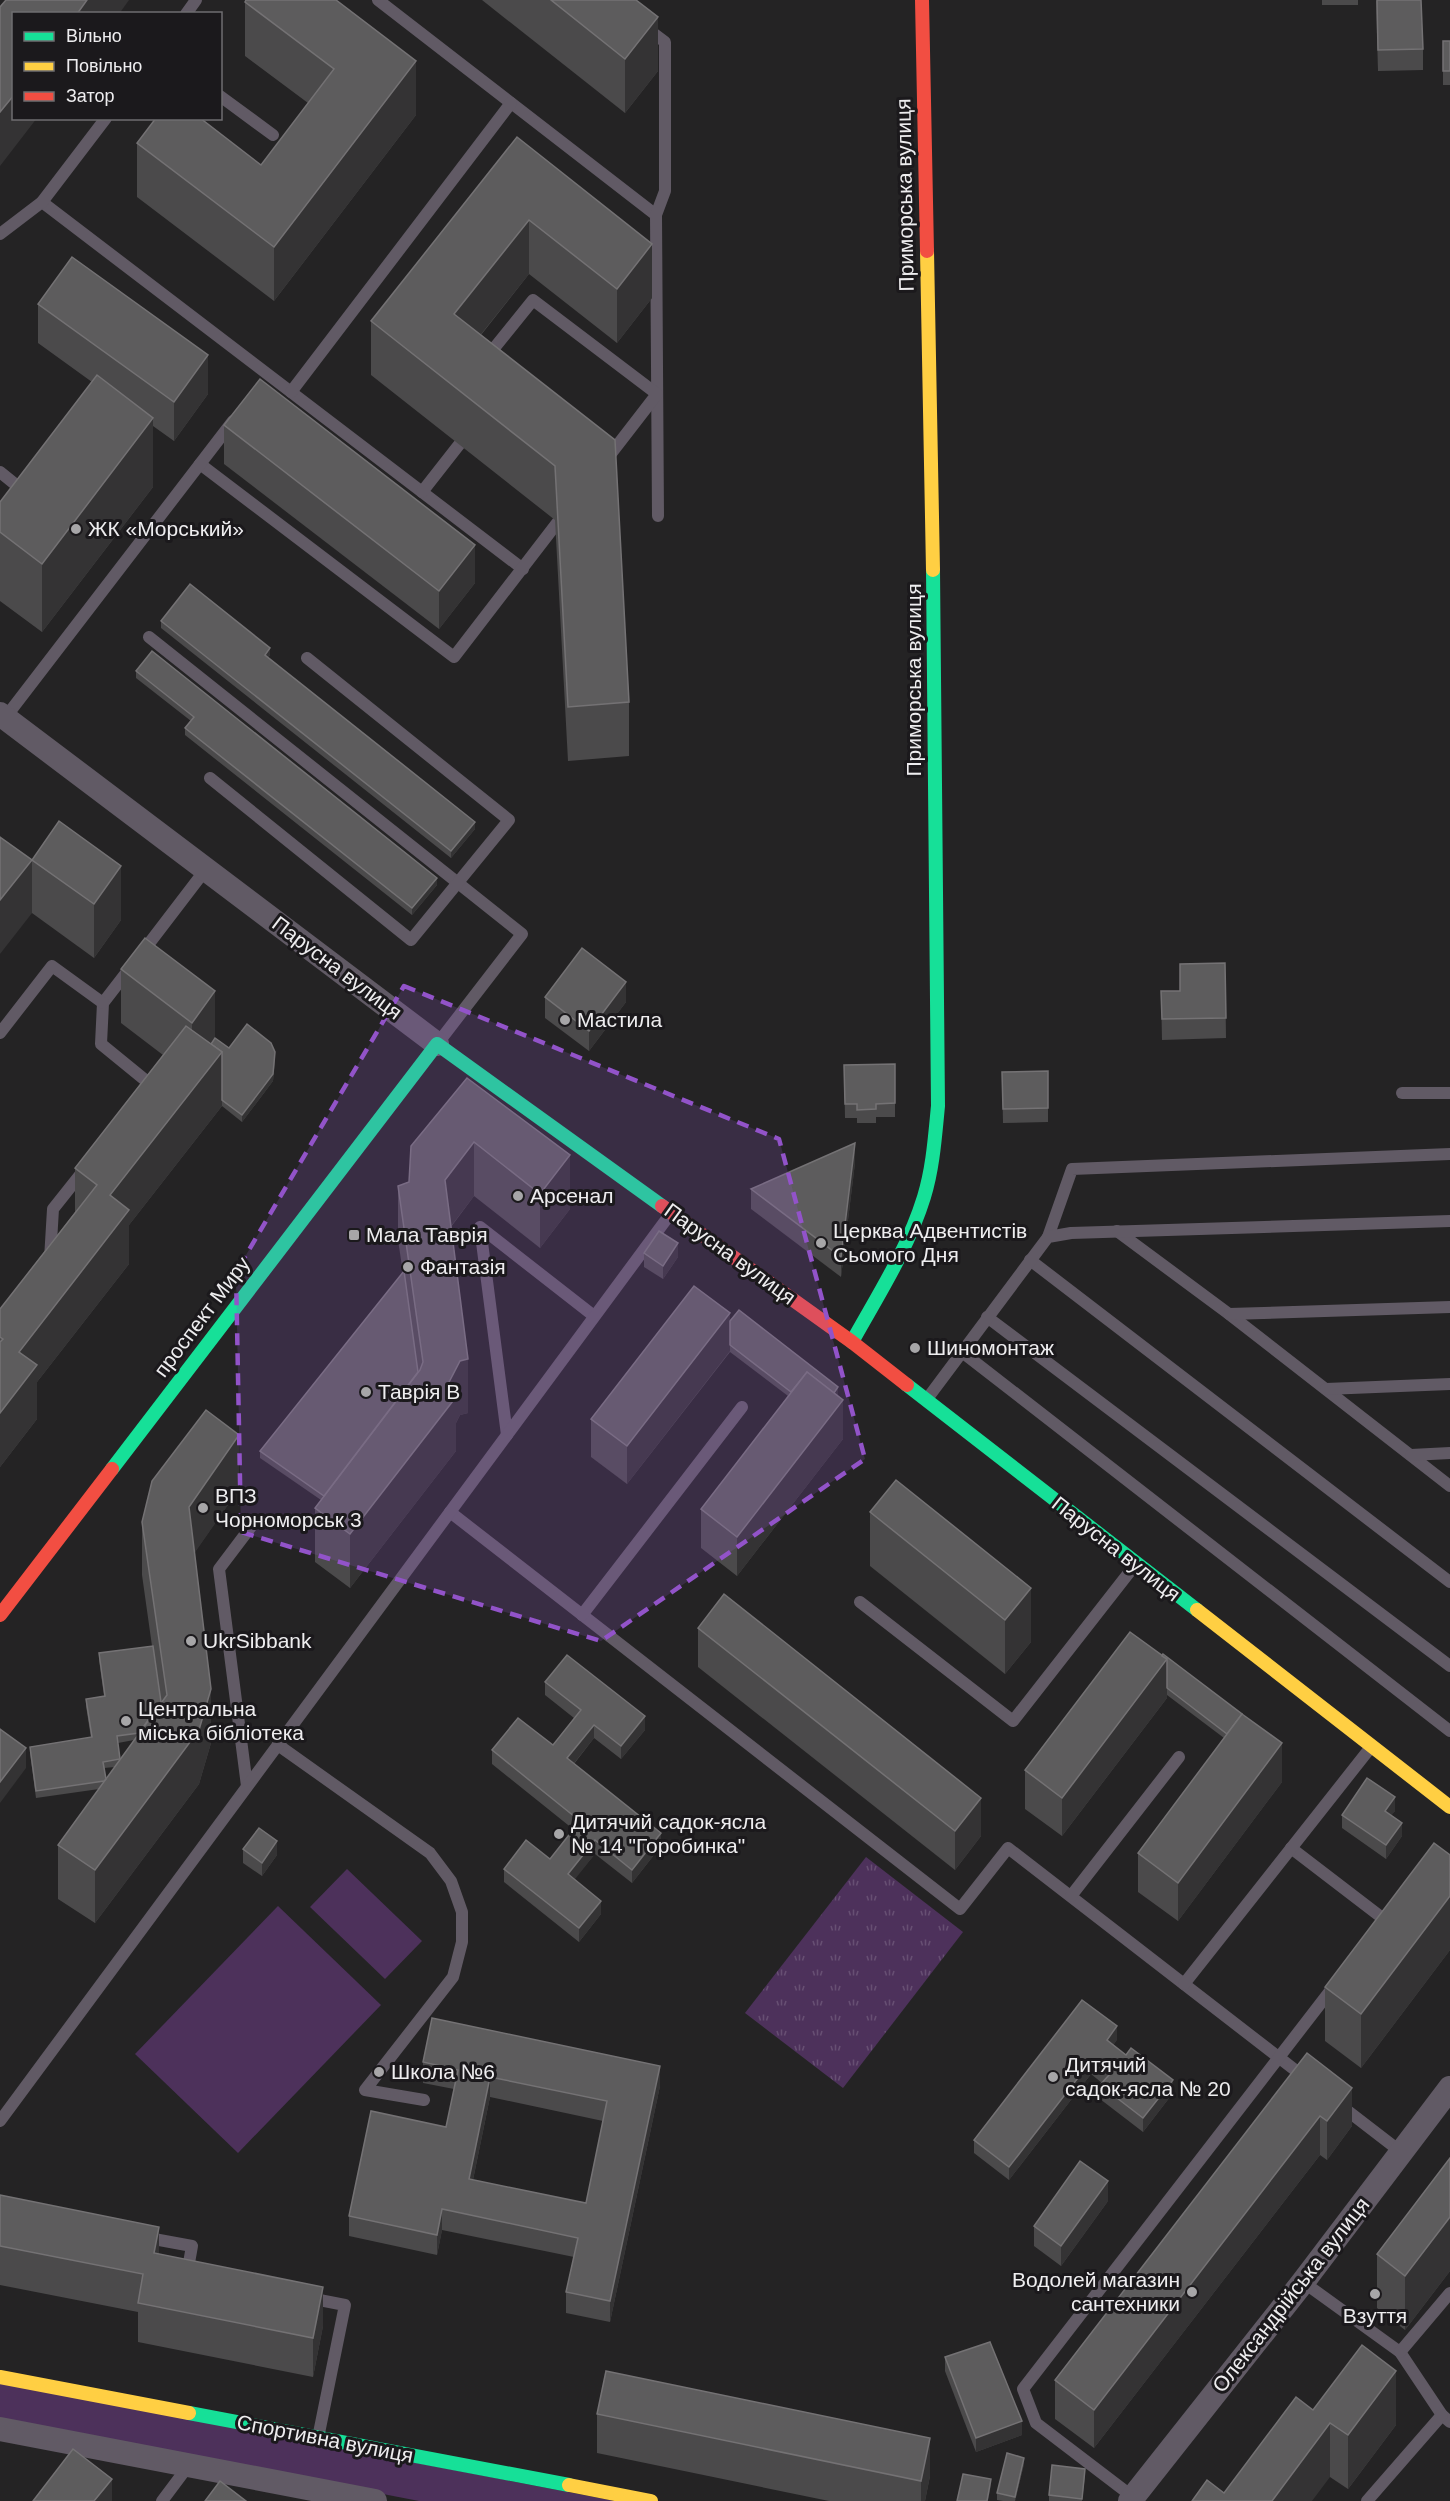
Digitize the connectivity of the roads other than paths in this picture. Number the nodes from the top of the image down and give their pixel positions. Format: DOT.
graph roads {
  1 [pos="378,0"];
  2 [pos="922,0"];
  3 [pos="638,21"];
  4 [pos="222,97"];
  5 [pos="511,103"];
  6 [pos="104,120"];
  7 [pos="273,135"];
  8 [pos="42,202"];
  9 [pos="656,215"];
  10 [pos="0,234"];
  11 [pos="495,364"];
  12 [pos="291,392"];
  13 [pos="657,394"];
  14 [pos="241,411"];
  15 [pos="477,421"];
  16 [pos="200,464"];
  17 [pos="600,468"];
  18 [pos="0,472"];
  19 [pos="422,492"];
  20 [pos="572,504"];
  21 [pos="25,506"];
  22 [pos="658,516"];
  23 [pos="523,569"];
  24 [pos="149,636"];
  25 [pos="307,658"];
  26 [pos="2,716"];
  27 [pos="210,778"];
  28 [pos="206,869"];
  29 [pos="458,883"];
  30 [pos="104,1003"];
  31 [pos="0,1034"];
  32 [pos="437,1044"];
  33 [pos="1402,1093"];
  34 [pos="1450,1093"];
  35 [pos="136,1102"];
  36 [pos="1450,1154"];
  37 [pos="95,1155"];
  38 [pos="671,1212"];
  39 [pos="1450,1221"];
  40 [pos="1117,1231"];
  41 [pos="1048,1237"];
  42 [pos="1030,1260"];
  43 [pos="49,1271"];
  44 [pos="1450,1307"];
  45 [pos="1229,1314"];
  46 [pos="594,1316"];
  47 [pos="987,1317"];
  48 [pos="852,1342"];
  49 [pos="962,1352"];
  50 [pos="1450,1384"];
  51 [pos="1326,1389"];
  52 [pos="927,1400"];
  53 [pos="742,1407"];
  54 [pos="507,1435"];
  55 [pos="1450,1454"];
  56 [pos="1411,1455"];
  57 [pos="1450,1486"];
  58 [pos="450,1512"];
  59 [pos="253,1524"];
  60 [pos="1136,1564"];
  61 [pos="1450,1582"];
  62 [pos="860,1602"];
  63 [pos="0,1615"];
  64 [pos="582,1615"];
  65 [pos="1450,1666"];
  66 [pos="1450,1731"];
  67 [pos="278,1745"];
  68 [pos="1371,1746"];
  69 [pos="1179,1757"];
  70 [pos="247,1786"];
  71 [pos="1450,1807"];
  72 [pos="1291,1848"];
  73 [pos="1071,1896"];
  74 [pos="1371,1938"];
  75 [pos="1342,1975"];
  76 [pos="1184,1984"];
  77 [pos="1278,2057"];
  78 [pos="1315,2086"];
  79 [pos="1450,2088"];
  80 [pos="424,2100"];
  81 [pos="1333,2100"];
  82 [pos="0,2121"];
  83 [pos="1401,2152"];
  84 [pos="136,2235"];
  85 [pos="198,2277"];
  86 [pos="1303,2282"];
  87 [pos="1450,2293"];
  88 [pos="300,2296"];
  89 [pos="1400,2352"];
  90 [pos="0,2377"];
  91 [pos="1446,2418"];
  92 [pos="0,2429"];
  93 [pos="318,2438"];
  94 [pos="189,2466"];
  95 [pos="298,2494"];
  96 [pos="1132,2499"];
  97 [pos="162,2501"];
  98 [pos="375,2501"];
  99 [pos="651,2501"];
  100 [pos="1367,2501"];
  1 -- 5 [label="lane"];
  2 -- 48 [label="street, Приморська вулиця"];
  3 -- 9 [label="lane"];
  4 -- 7 [label="lane"];
  5 -- 9 [label="lane"];
  5 -- 12 [label="lane"];
  6 -- 8 [label="lane"];
  8 -- 10 [label="lane"];
  8 -- 12 [label="lane"];
  9 -- 13 [label="lane"];
  11 -- 13 [label="lane"];
  12 -- 19 [label="lane"];
  13 -- 17 [label="lane"];
  13 -- 22 [label="lane"];
  14 -- 16 [label="lane"];
  15 -- 19 [label="lane"];
  16 -- 23 [label="lane"];
  16 -- 26 [label="lane"];
  18 -- 21 [label="lane"];
  19 -- 23 [label="lane"];
  20 -- 23 [label="lane"];
  24 -- 29 [label="lane"];
  25 -- 29 [label="lane"];
  26 -- 28 [label="street, Парусна вулиця"];
  27 -- 29 [label="lane"];
  28 -- 30 [label="lane"];
  28 -- 32 [label="street, Парусна вулиця"];
  29 -- 32 [label="lane"];
  30 -- 31 [label="lane"];
  30 -- 35 [label="lane"];
  32 -- 38 [label="street, Парусна вулиця"];
  32 -- 63 [label="street, проспект Миру"];
  33 -- 34 [label="lane"];
  36 -- 41 [label="lane"];
  37 -- 43 [label="lane"];
  38 -- 46 [label="lane"];
  38 -- 48 [label="street, Парусна вулиця"];
  39 -- 40 [label="lane"];
  40 -- 41 [label="lane"];
  40 -- 45 [label="lane"];
  41 -- 42 [label="lane"];
  42 -- 47 [label="lane"];
  42 -- 61 [label="lane"];
  44 -- 45 [label="lane"];
  45 -- 51 [label="lane"];
  46 -- 54 [label="lane"];
  46 -- 54 [label="lane"];
  47 -- 49 [label="lane"];
  47 -- 65 [label="lane"];
  48 -- 52 [label="street, Парусна вулиця"];
  49 -- 52 [label="lane"];
  49 -- 66 [label="lane"];
  50 -- 51 [label="lane"];
  51 -- 56 [label="lane"];
  52 -- 60 [label="street, Парусна вулиця"];
  53 -- 64 [label="lane"];
  54 -- 58 [label="lane"];
  55 -- 56 [label="lane"];
  56 -- 57 [label="lane"];
  58 -- 64 [label="lane"];
  58 -- 67 [label="lane"];
  59 -- 70 [label="lane"];
  60 -- 62 [label="lane"];
  60 -- 68 [label="street, Парусна вулиця"];
  64 -- 73 [label="lane"];
  67 -- 70 [label="lane"];
  67 -- 80 [label="lane"];
  68 -- 71 [label="street, Парусна вулиця"];
  68 -- 72 [label="lane"];
  69 -- 73 [label="lane"];
  70 -- 82 [label="lane"];
  72 -- 74 [label="lane"];
  72 -- 76 [label="lane"];
  73 -- 76 [label="lane"];
  75 -- 77 [label="lane"];
  76 -- 77 [label="lane"];
  77 -- 78 [label="lane"];
  77 -- 96 [label="lane"];
  79 -- 83 [label="street, Олександрійська вулиця"];
  81 -- 83 [label="lane"];
  83 -- 86 [label="street, Олександрійська вулиця"];
  84 -- 85 [label="lane"];
  86 -- 89 [label="lane"];
  86 -- 96 [label="street, Олександрійська вулиця"];
  87 -- 89 [label="lane"];
  88 -- 93 [label="lane"];
  89 -- 91 [label="lane"];
  90 -- 93 [label="street, Спортивна вулиця"];
  91 -- 100 [label="lane"];
  92 -- 94 [label="street"];
  93 -- 99 [label="street, Спортивна вулиця"];
  94 -- 95 [label="street"];
  94 -- 97 [label="lane"];
  95 -- 98 [label="street"];
}
